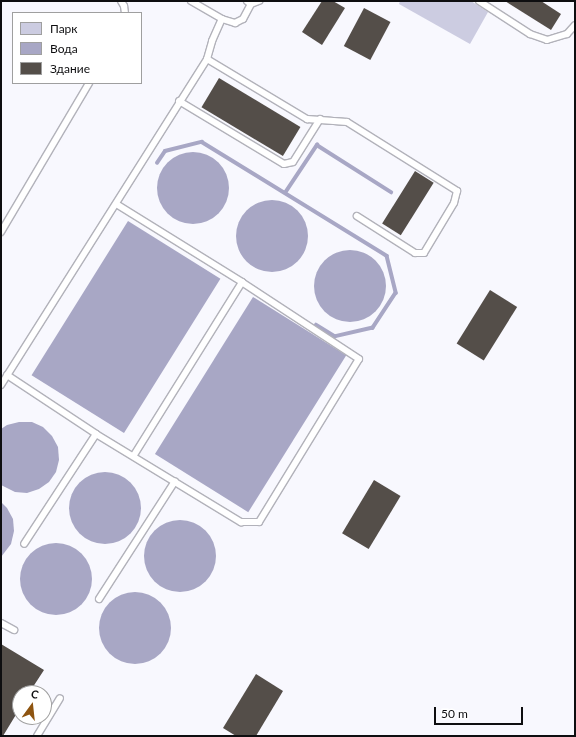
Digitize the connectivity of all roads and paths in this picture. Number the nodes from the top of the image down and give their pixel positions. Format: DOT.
graph roads {
  1 [pos="121,1"];
  2 [pos="191,1"];
  3 [pos="259,1"];
  4 [pos="479,1"];
  5 [pos="249,2"];
  6 [pos="125,12"];
  7 [pos="222,19"];
  8 [pos="575,25"];
  9 [pos="207,58"];
  10 [pos="88,84"];
  11 [pos="179,100"];
  12 [pos="320,120"];
  13 [pos="116,204"];
  14 [pos="357,216"];
  15 [pos="1,232"];
  16 [pos="242,282"];
  17 [pos="7,375"];
  18 [pos="1,385"];
  19 [pos="96,434"];
  20 [pos="134,456"];
  21 [pos="175,481"];
  22 [pos="24,544"];
  23 [pos="99,599"];
  24 [pos="1,623"];
  25 [pos="14,630"];
  26 [pos="60,698"];
  27 [pos="37,736"];
  1 -- 6 [label="lane"];
  2 -- 7 [label="lane"];
  3 -- 5 [label="lane"];
  4 -- 8 [label="lane"];
  5 -- 7 [label="lane"];
  7 -- 9 [label="lane"];
  9 -- 11 [label="lane"];
  9 -- 12 [label="lane"];
  10 -- 15 [label="lane"];
  11 -- 12 [label="lane"];
  11 -- 13 [label="lane"];
  12 -- 14 [label="lane"];
  13 -- 16 [label="lane"];
  13 -- 17 [label="lane"];
  16 -- 20 [label="lane"];
  16 -- 21 [label="lane"];
  17 -- 18 [label="lane"];
  17 -- 19 [label="lane"];
  19 -- 20 [label="lane"];
  19 -- 22 [label="lane"];
  20 -- 21 [label="lane"];
  21 -- 23 [label="lane"];
  24 -- 25 [label="lane"];
  26 -- 27 [label="lane"];
}
